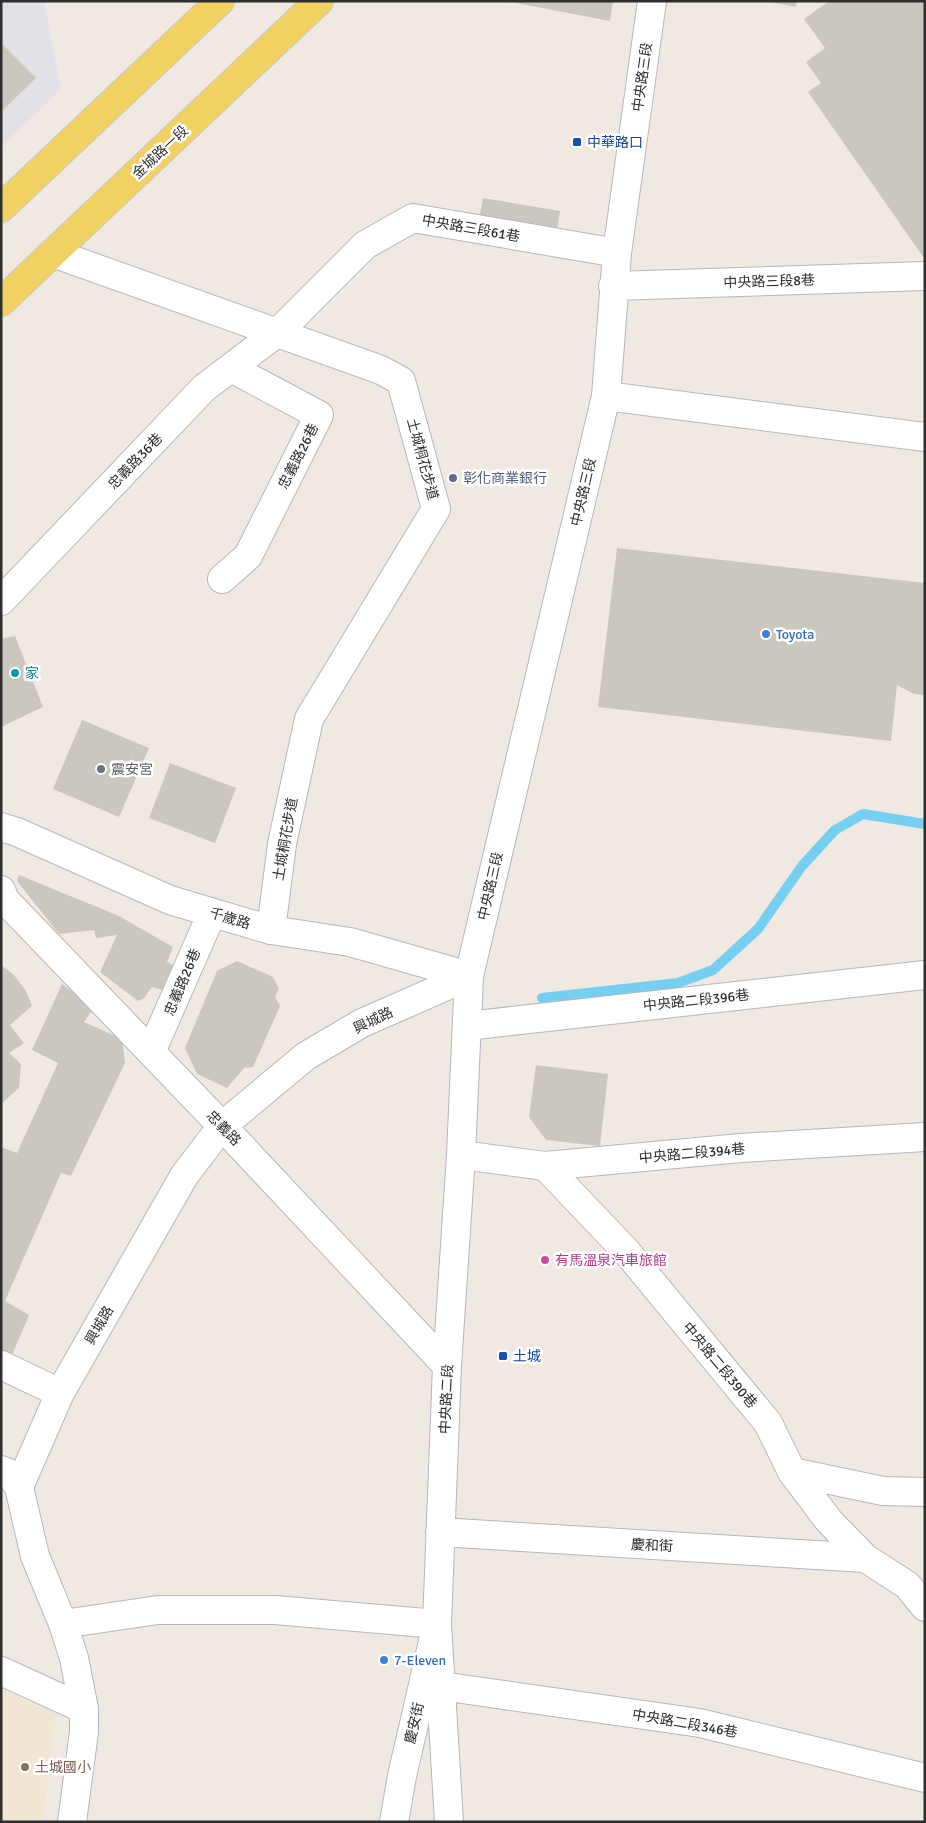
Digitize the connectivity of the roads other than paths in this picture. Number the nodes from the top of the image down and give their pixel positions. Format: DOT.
graph roads {
  1 [pos="220,1"];
  2 [pos="319,1"];
  3 [pos="652,1"];
  4 [pos="1,208"];
  5 [pos="53,253"];
  6 [pos="617,253"];
  7 [pos="925,276"];
  8 [pos="613,286"];
  9 [pos="1,302"];
  10 [pos="278,332"];
  11 [pos="231,368"];
  12 [pos="606,396"];
  13 [pos="925,438"];
  14 [pos="222,579"];
  15 [pos="1,601"];
  16 [pos="1,827"];
  17 [pos="1,890"];
  18 [pos="212,913"];
  19 [pos="271,930"];
  20 [pos="925,975"];
  21 [pos="469,976"];
  22 [pos="467,1026"];
  23 [pos="151,1052"];
  24 [pos="222,1126"];
  25 [pos="925,1137"];
  26 [pos="461,1156"];
  27 [pos="545,1166"];
  28 [pos="1,1365"];
  29 [pos="447,1366"];
  30 [pos="60,1393"];
  31 [pos="792,1472"];
  32 [pos="10,1479"];
  33 [pos="925,1492"];
  34 [pos="440,1532"];
  35 [pos="865,1558"];
  36 [pos="925,1608"];
  37 [pos="63,1624"];
  38 [pos="437,1624"];
  39 [pos="1,1671"];
  40 [pos="441,1686"];
  41 [pos="84,1709"];
  42 [pos="925,1778"];
  43 [pos="72,1822"];
  44 [pos="394,1822"];
  45 [pos="449,1822"];
  1 -- 4 [label="main road"];
  2 -- 5 [label="main road, 金城路一段"];
  3 -- 6 [label="street, 中央路三段"];
  5 -- 9 [label="main road, 金城路一段"];
  5 -- 10 [label="street, 土城桐花步道"];
  6 -- 8 [label="street, 中央路三段"];
  6 -- 10 [label="street, 中央路三段61巷"];
  7 -- 8 [label="street, 中央路三段8巷"];
  8 -- 12 [label="street, 中央路三段"];
  10 -- 11 [label="street, 忠義路36巷"];
  10 -- 19 [label="street, 土城桐花步道"];
  11 -- 14 [label="street, 忠義路26巷"];
  11 -- 15 [label="street, 忠義路36巷"];
  12 -- 13 [label="street"];
  12 -- 21 [label="street, 中央路三段"];
  16 -- 18 [label="street, 千歲路"];
  17 -- 23 [label="street, 忠義路"];
  18 -- 19 [label="street, 千歲路"];
  18 -- 23 [label="street, 忠義路26巷"];
  19 -- 21 [label="street, 千歲路"];
  20 -- 22 [label="street, 中央路二段396巷"];
  21 -- 22 [label="street, 中央路二段"];
  21 -- 24 [label="street, 興城路"];
  22 -- 26 [label="street, 中央路二段"];
  23 -- 24 [label="street, 忠義路"];
  24 -- 29 [label="street, 忠義路"];
  24 -- 30 [label="street, 興城路"];
  25 -- 27 [label="street, 中央路二段394巷"];
  26 -- 27 [label="street, 中央路二段394巷"];
  26 -- 29 [label="street, 中央路二段"];
  27 -- 31 [label="street, 中央路二段390巷"];
  28 -- 30 [label="street"];
  29 -- 34 [label="street, 中央路二段"];
  30 -- 32 [label="street, 興城路"];
  31 -- 33 [label="street"];
  31 -- 35 [label="street, 慶和街"];
  32 -- 37 [label="street, 興城路"];
  34 -- 35 [label="street, 慶和街"];
  34 -- 38 [label="street, 中央路二段"];
  35 -- 36 [label="street, 慶和街"];
  37 -- 38 [label="street"];
  37 -- 41 [label="street, 興城路"];
  38 -- 40 [label="street, 中央路二段"];
  38 -- 44 [label="street, 慶安街"];
  39 -- 41 [label="street"];
  40 -- 42 [label="street, 中央路二段346巷"];
  40 -- 45 [label="street, 中央路二段"];
  41 -- 43 [label="street, 興城路"];
}
